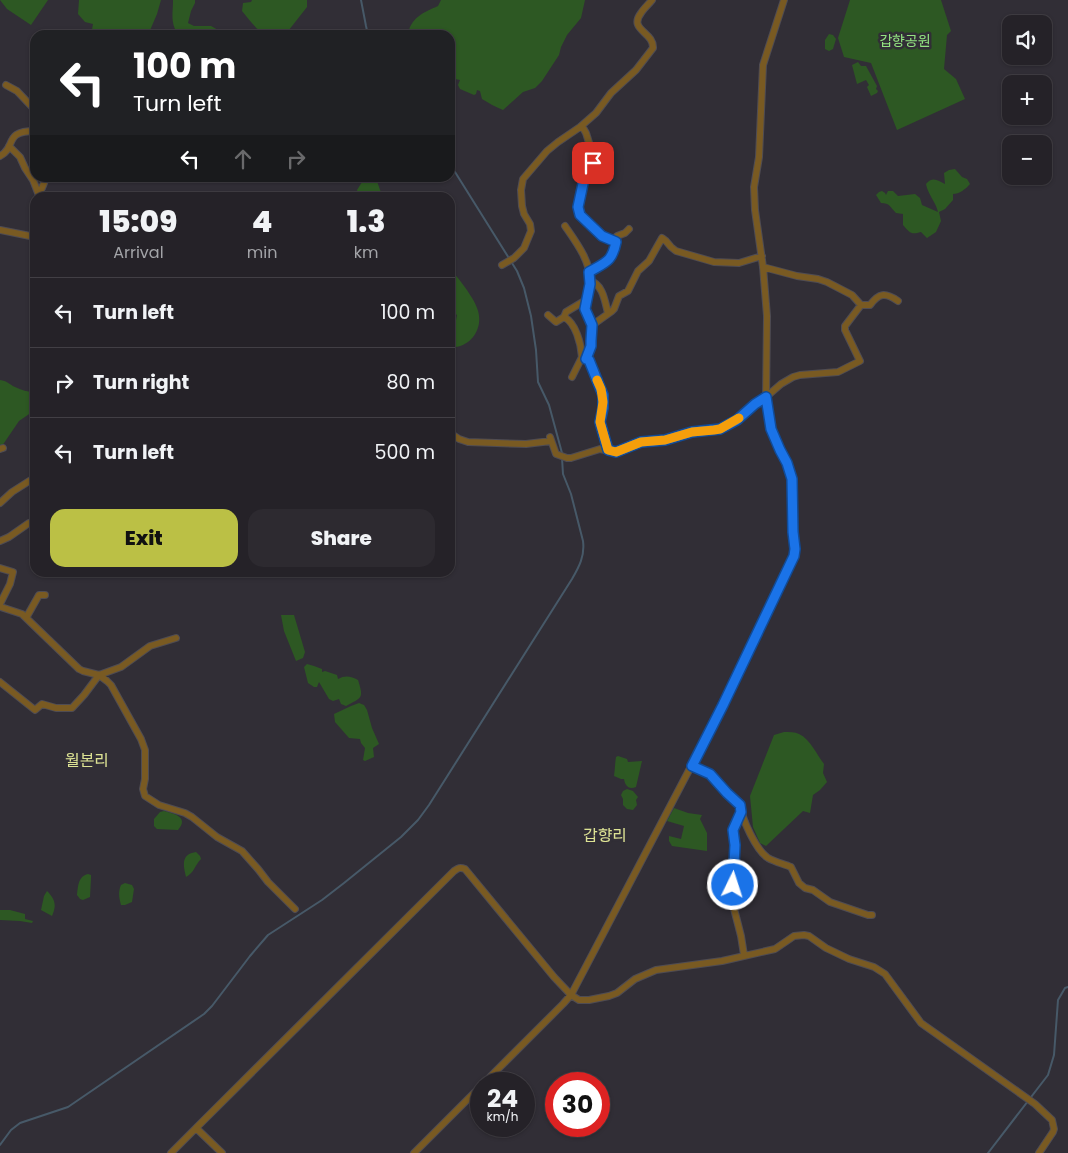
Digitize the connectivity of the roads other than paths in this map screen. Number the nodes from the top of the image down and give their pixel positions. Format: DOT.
graph roads {
  1 [pos="652,0"];
  2 [pos="784,0"];
  3 [pos="6,85"];
  4 [pos="30,105"];
  5 [pos="582,126"];
  6 [pos="30,132"];
  7 [pos="9,146"];
  8 [pos="0,156"];
  9 [pos="30,176"];
  10 [pos="566,226"];
  11 [pos="629,229"];
  12 [pos="0,230"];
  13 [pos="30,237"];
  14 [pos="616,242"];
  15 [pos="762,256"];
  16 [pos="503,264"];
  17 [pos="763,268"];
  18 [pos="589,272"];
  19 [pos="590,281"];
  20 [pos="586,300"];
  21 [pos="898,301"];
  22 [pos="861,306"];
  23 [pos="608,313"];
  24 [pos="548,315"];
  25 [pos="564,317"];
  26 [pos="592,326"];
  27 [pos="584,358"];
  28 [pos="572,377"];
  29 [pos="766,397"];
  30 [pos="455,437"];
  31 [pos="608,450"];
  32 [pos="30,481"];
  33 [pos="0,503"];
  34 [pos="30,523"];
  35 [pos="0,541"];
  36 [pos="0,568"];
  37 [pos="45,595"];
  38 [pos="0,606"];
  39 [pos="26,618"];
  40 [pos="176,638"];
  41 [pos="99,675"];
  42 [pos="0,682"];
  43 [pos="692,766"];
  44 [pos="741,812"];
  45 [pos="296,909"];
  46 [pos="872,915"];
  47 [pos="744,955"];
  48 [pos="571,995"];
  49 [pos="495,1072"];
  50 [pos="470,1097"];
  51 [pos="196,1128"];
  52 [pos="172,1153"];
  53 [pos="222,1153"];
  54 [pos="414,1153"];
  55 [pos="1039,1153"];
  1 -- 5 [label="street"];
  2 -- 15 [label="street"];
  3 -- 4 [label="street"];
  5 -- 14 [label="street"];
  5 -- 16 [label="street"];
  6 -- 7 [label="street"];
  7 -- 8 [label="street"];
  7 -- 9 [label="street"];
  10 -- 18 [label="street"];
  11 -- 14 [label="street"];
  12 -- 13 [label="street"];
  14 -- 18 [label="street"];
  15 -- 17 [label="street"];
  15 -- 23 [label="street"];
  17 -- 22 [label="street"];
  17 -- 29 [label="street"];
  18 -- 19 [label="street"];
  19 -- 20 [label="street"];
  19 -- 23 [label="street"];
  20 -- 25 [label="street"];
  20 -- 26 [label="street"];
  21 -- 22 [label="street"];
  22 -- 29 [label="street"];
  23 -- 26 [label="street"];
  24 -- 25 [label="street"];
  25 -- 27 [label="street"];
  26 -- 27 [label="street"];
  27 -- 28 [label="street"];
  27 -- 31 [label="street"];
  29 -- 31 [label="street"];
  29 -- 43 [label="street"];
  30 -- 31 [label="street"];
  32 -- 33 [label="street"];
  34 -- 35 [label="street"];
  36 -- 38 [label="street"];
  37 -- 39 [label="street"];
  38 -- 39 [label="street"];
  39 -- 41 [label="street"];
  40 -- 41 [label="street"];
  41 -- 42 [label="street"];
  41 -- 45 [label="street"];
  43 -- 44 [label="street"];
  43 -- 48 [label="street"];
  44 -- 46 [label="street"];
  44 -- 47 [label="street"];
  47 -- 48 [label="street"];
  47 -- 55 [label="street"];
  48 -- 49 [label="street"];
  48 -- 51 [label="street"];
  50 -- 54 [label="street"];
  51 -- 52 [label="street"];
  51 -- 53 [label="street"];
}
